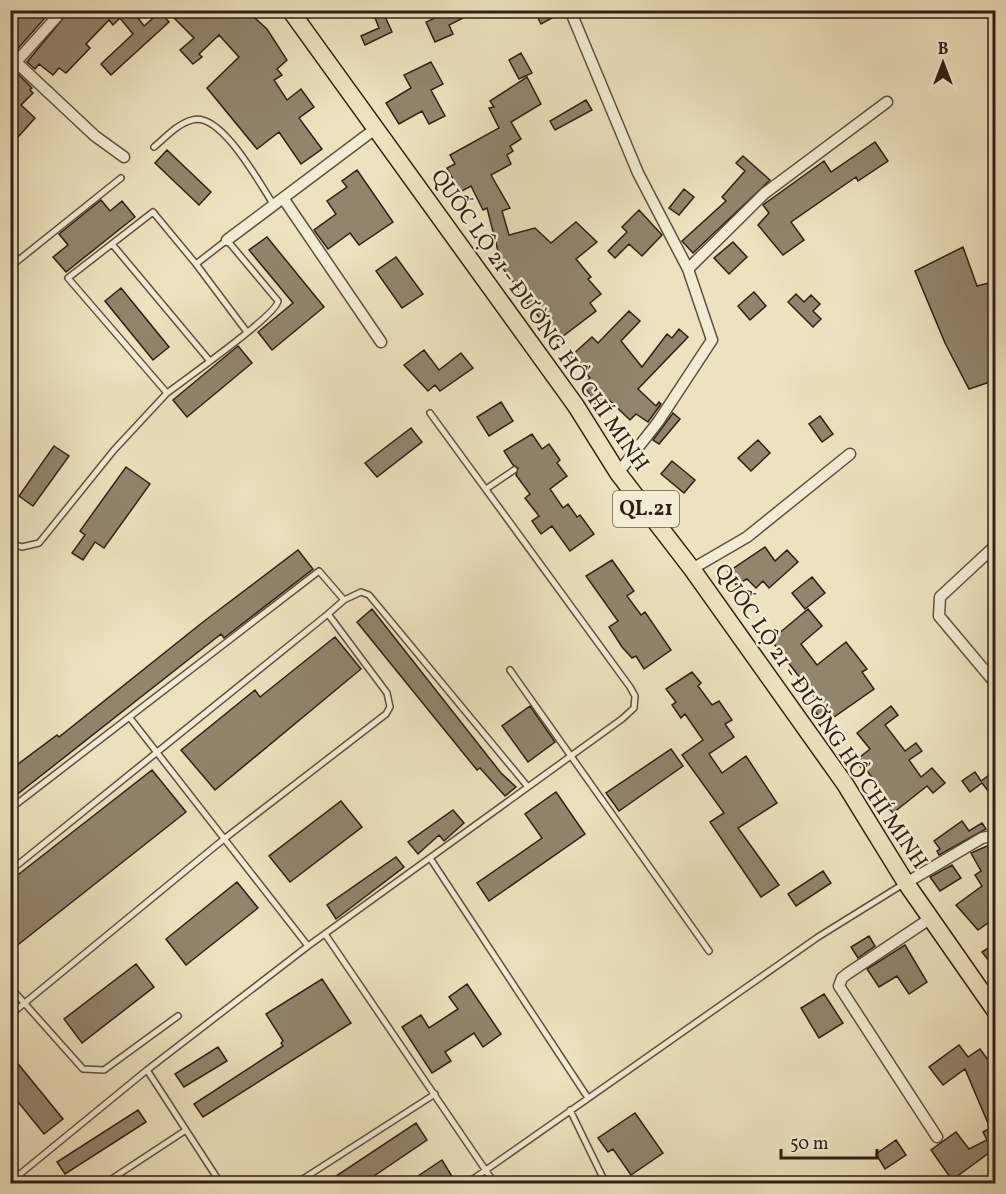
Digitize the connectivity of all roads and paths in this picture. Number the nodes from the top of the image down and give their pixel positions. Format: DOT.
graph roads {
  1 [pos="63,10"];
  2 [pos="290,10"];
  3 [pos="570,10"];
  4 [pos="13,65"];
  5 [pos="887,102"];
  6 [pos="375,129"];
  7 [pos="154,147"];
  8 [pos="124,157"];
  9 [pos="121,178"];
  10 [pos="278,202"];
  11 [pos="227,240"];
  12 [pos="112,244"];
  13 [pos="196,264"];
  14 [pos="10,267"];
  15 [pos="688,269"];
  16 [pos="247,332"];
  17 [pos="381,342"];
  18 [pos="209,360"];
  19 [pos="167,393"];
  20 [pos="430,414"];
  21 [pos="850,454"];
  22 [pos="514,470"];
  23 [pos="618,473"];
  24 [pos="486,489"];
  25 [pos="14,544"];
  26 [pos="996,545"];
  27 [pos="10,552"];
  28 [pos="692,569"];
  29 [pos="344,600"];
  30 [pos="328,614"];
  31 [pos="510,670"];
  32 [pos="996,684"];
  33 [pos="130,718"];
  34 [pos="158,753"];
  35 [pos="572,754"];
  36 [pos="528,787"];
  37 [pos="10,809"];
  38 [pos="996,835"];
  39 [pos="225,839"];
  40 [pos="430,858"];
  41 [pos="10,871"];
  42 [pos="906,883"];
  43 [pos="931,918"];
  44 [pos="325,934"];
  45 [pos="308,946"];
  46 [pos="710,951"];
  47 [pos="10,987"];
  48 [pos="25,1003"];
  49 [pos="996,1012"];
  50 [pos="10,1015"];
  51 [pos="178,1016"];
  52 [pos="147,1070"];
  53 [pos="435,1094"];
  54 [pos="588,1098"];
  55 [pos="570,1110"];
  56 [pos="186,1130"];
  57 [pos="937,1137"];
  58 [pos="486,1169"];
  59 [pos="20,1174"];
  60 [pos="10,1181"];
  61 [pos="25,1184"];
  62 [pos="104,1184"];
  63 [pos="221,1184"];
  64 [pos="295,1184"];
  65 [pos="466,1184"];
  66 [pos="495,1184"];
  67 [pos="606,1184"];
  1 -- 4 [label="street"];
  2 -- 6 [label="highway, QUỐC LỘ 21 - ĐƯỜNG HỒ CHÍ MINH / QL.21"];
  3 -- 15 [label="street"];
  4 -- 8 [label="street"];
  5 -- 15 [label="street"];
  6 -- 10 [label="street"];
  6 -- 23 [label="highway, QUỐC LỘ 21 - ĐƯỜNG HỒ CHÍ MINH / QL.21"];
  7 -- 10 [label="lane"];
  9 -- 14 [label="lane"];
  10 -- 11 [label="street"];
  10 -- 17 [label="street"];
  11 -- 13 [label="lane"];
  11 -- 16 [label="lane"];
  12 -- 13 [label="lane"];
  12 -- 18 [label="lane"];
  12 -- 19 [label="lane"];
  13 -- 16 [label="lane"];
  15 -- 23 [label="street"];
  16 -- 18 [label="lane"];
  18 -- 19 [label="lane"];
  19 -- 25 [label="lane"];
  20 -- 24 [label="lane"];
  21 -- 28 [label="street"];
  22 -- 24 [label="lane"];
  23 -- 28 [label="highway, QUỐC LỘ 21 - ĐƯỜNG HỒ CHÍ MINH / QL.21"];
  24 -- 35 [label="lane"];
  25 -- 27 [label="lane"];
  26 -- 32 [label="street"];
  28 -- 42 [label="highway, QUỐC LỘ 21 - ĐƯỜNG HỒ CHÍ MINH / QL.21"];
  29 -- 30 [label="lane"];
  29 -- 33 [label="lane"];
  29 -- 36 [label="lane"];
  30 -- 34 [label="lane"];
  30 -- 39 [label="lane"];
  31 -- 35 [label="lane"];
  33 -- 34 [label="lane"];
  33 -- 37 [label="lane"];
  34 -- 39 [label="lane"];
  34 -- 41 [label="lane"];
  35 -- 36 [label="lane"];
  35 -- 46 [label="lane"];
  36 -- 40 [label="lane"];
  38 -- 42 [label="street"];
  39 -- 45 [label="lane"];
  39 -- 48 [label="lane"];
  40 -- 44 [label="lane"];
  40 -- 54 [label="lane"];
  42 -- 43 [label="highway, QUỐC LỘ 21 - ĐƯỜNG HỒ CHÍ MINH / QL.21"];
  42 -- 54 [label="lane"];
  43 -- 49 [label="highway, QUỐC LỘ 21 - ĐƯỜNG HỒ CHÍ MINH / QL.21"];
  43 -- 57 [label="street"];
  44 -- 45 [label="lane"];
  44 -- 53 [label="lane"];
  45 -- 52 [label="lane"];
  47 -- 48 [label="lane"];
  48 -- 50 [label="lane"];
  48 -- 51 [label="lane"];
  52 -- 56 [label="lane"];
  52 -- 59 [label="lane"];
  53 -- 58 [label="lane"];
  53 -- 64 [label="lane"];
  54 -- 55 [label="lane"];
  55 -- 58 [label="lane"];
  55 -- 67 [label="lane"];
  56 -- 62 [label="lane"];
  56 -- 63 [label="lane"];
  58 -- 65 [label="lane"];
  58 -- 66 [label="lane"];
  59 -- 60 [label="lane"];
  59 -- 61 [label="lane"];
}
